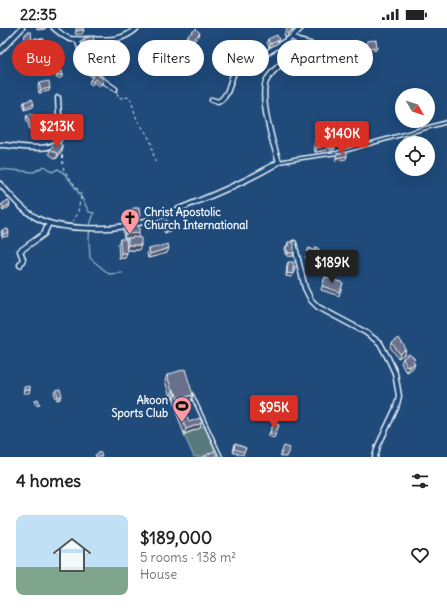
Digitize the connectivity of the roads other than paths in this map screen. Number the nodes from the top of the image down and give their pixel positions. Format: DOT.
graph roads {
  1 [pos="22,28"];
  2 [pos="54,28"];
  3 [pos="137,28"];
  4 [pos="301,28"];
  5 [pos="292,37"];
  6 [pos="77,39"];
  7 [pos="94,40"];
  8 [pos="111,40"];
  9 [pos="0,51"];
  10 [pos="96,76"];
  11 [pos="114,90"];
  12 [pos="58,98"];
  13 [pos="212,100"];
  14 [pos="447,122"];
  15 [pos="0,145"];
  16 [pos="279,162"];
  17 [pos="0,184"];
  18 [pos="49,223"];
  19 [pos="294,243"];
  20 [pos="20,265"];
  21 [pos="190,391"];
  22 [pos="222,457"];
  23 [pos="375,457"];
  1 -- 9 [label="street"];
  2 -- 6 [label="street"];
  3 -- 8 [label="street"];
  4 -- 5 [label="street"];
  5 -- 13 [label="street"];
  5 -- 16 [label="street"];
  6 -- 7 [label="street"];
  10 -- 11 [label="street"];
  12 -- 15 [label="street"];
  14 -- 16 [label="lane"];
  16 -- 18 [label="street"];
  17 -- 18 [label="street"];
  18 -- 20 [label="street"];
  19 -- 23 [label="street"];
  21 -- 22 [label="lane"];
}
